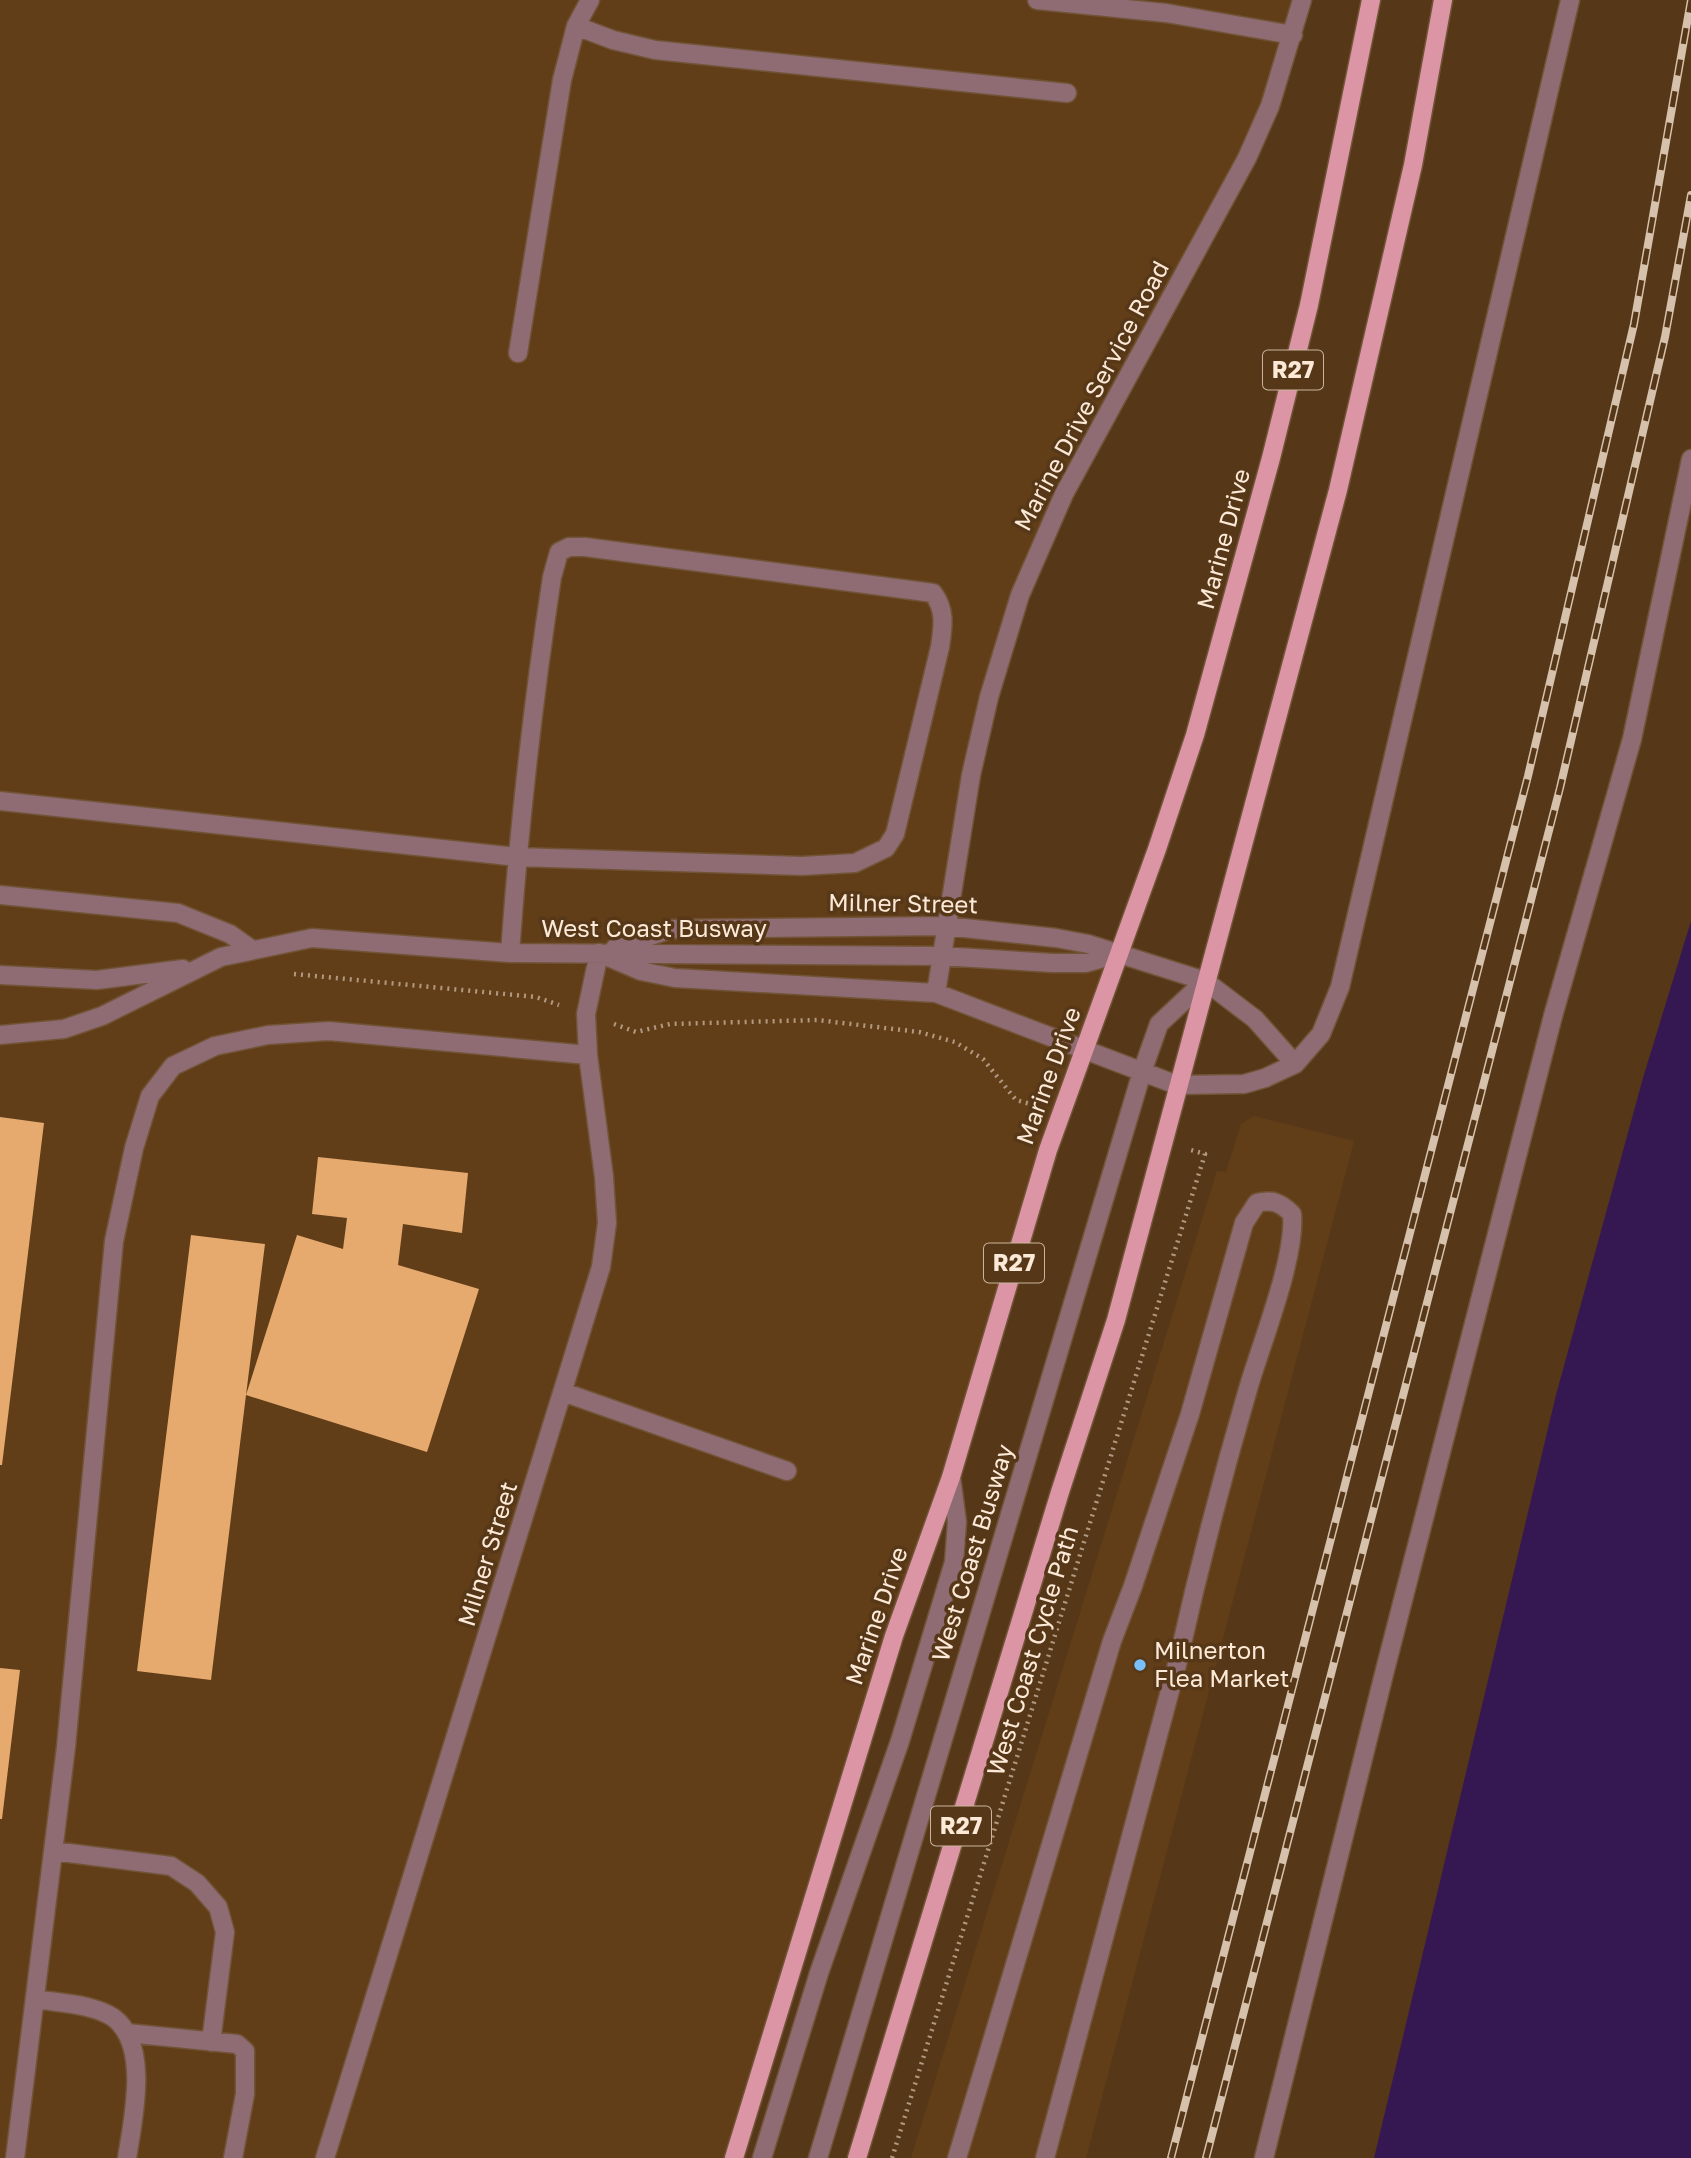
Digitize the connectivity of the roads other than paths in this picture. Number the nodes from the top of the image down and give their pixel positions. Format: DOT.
graph roads {
  1 [pos="590,0"];
  2 [pos="1037,0"];
  3 [pos="1302,0"];
  4 [pos="1371,0"];
  5 [pos="1443,0"];
  6 [pos="1570,0"];
  7 [pos="576,26"];
  8 [pos="1293,35"];
  9 [pos="1066,93"];
  10 [pos="518,353"];
  11 [pos="1691,459"];
  12 [pos="0,801"];
  13 [pos="516,857"];
  14 [pos="0,895"];
  15 [pos="946,926"];
  16 [pos="251,949"];
  17 [pos="510,953"];
  18 [pos="599,953"];
  19 [pos="1118,954"];
  20 [pos="941,956"];
  21 [pos="193,968"];
  22 [pos="0,975"];
  23 [pos="1205,981"];
  24 [pos="936,993"];
  25 [pos="0,1035"];
  26 [pos="1084,1050"];
  27 [pos="587,1055"];
  28 [pos="1295,1064"];
  29 [pos="1142,1072"];
  30 [pos="1177,1085"];
  31 [pos="563,1392"];
  32 [pos="787,1471"];
  33 [pos="951,1477"];
  34 [pos="53,1851"];
  35 [pos="34,1999"];
  36 [pos="127,2033"];
  37 [pos="211,2042"];
  38 [pos="15,2158"];
  39 [pos="127,2158"];
  40 [pos="233,2158"];
  41 [pos="325,2158"];
  42 [pos="734,2158"];
  43 [pos="762,2158"];
  44 [pos="818,2158"];
  45 [pos="857,2158"];
  46 [pos="957,2158"];
  47 [pos="1045,2158"];
  48 [pos="1264,2158"];
  1 -- 7 [label="street"];
  2 -- 8 [label="street"];
  3 -- 8 [label="street, Marine Drive Service Road"];
  4 -- 19 [label="main road, Marine Drive / R27"];
  5 -- 23 [label="main road, R27"];
  6 -- 28 [label="street"];
  7 -- 9 [label="street"];
  7 -- 10 [label="street"];
  8 -- 15 [label="street, Marine Drive Service Road"];
  11 -- 48 [label="street"];
  12 -- 13 [label="street"];
  13 -- 13 [label="street"];
  13 -- 17 [label="street"];
  14 -- 16 [label="street"];
  15 -- 18 [label="street, Milner Street"];
  15 -- 19 [label="street, Milner Street"];
  15 -- 20 [label="street, Marine Drive Service Road"];
  16 -- 17 [label="street, West Coast Busway"];
  16 -- 21 [label="street, West Coast Busway"];
  17 -- 18 [label="street, West Coast Busway"];
  18 -- 20 [label="street, West Coast Busway"];
  18 -- 24 [label="street"];
  18 -- 27 [label="street, Milner Street"];
  19 -- 20 [label="street, West Coast Busway"];
  19 -- 23 [label="street, Milner Street"];
  19 -- 26 [label="main road, Marine Drive / R27"];
  20 -- 24 [label="street, Marine Drive Service Road"];
  21 -- 22 [label="street, West Coast Busway"];
  21 -- 25 [label="street, West Coast Busway"];
  23 -- 28 [label="street, Milner Street"];
  23 -- 29 [label="street, West Coast Busway"];
  23 -- 30 [label="main road, R27"];
  24 -- 26 [label="street"];
  26 -- 29 [label="street"];
  26 -- 33 [label="main road, Marine Drive / R27"];
  27 -- 31 [label="street, Milner Street"];
  27 -- 34 [label="street"];
  28 -- 30 [label="street"];
  29 -- 30 [label="street"];
  29 -- 44 [label="street, West Coast Busway"];
  30 -- 45 [label="main road, R27"];
  31 -- 32 [label="street"];
  31 -- 41 [label="street, Milner Street"];
  33 -- 42 [label="main road, Marine Drive / R27"];
  33 -- 43 [label="street, West Coast Busway"];
  34 -- 35 [label="street"];
  34 -- 37 [label="street"];
  35 -- 36 [label="street"];
  35 -- 38 [label="street"];
  36 -- 37 [label="street"];
  36 -- 39 [label="street"];
  37 -- 40 [label="street"];
  46 -- 47 [label="street"];
}
